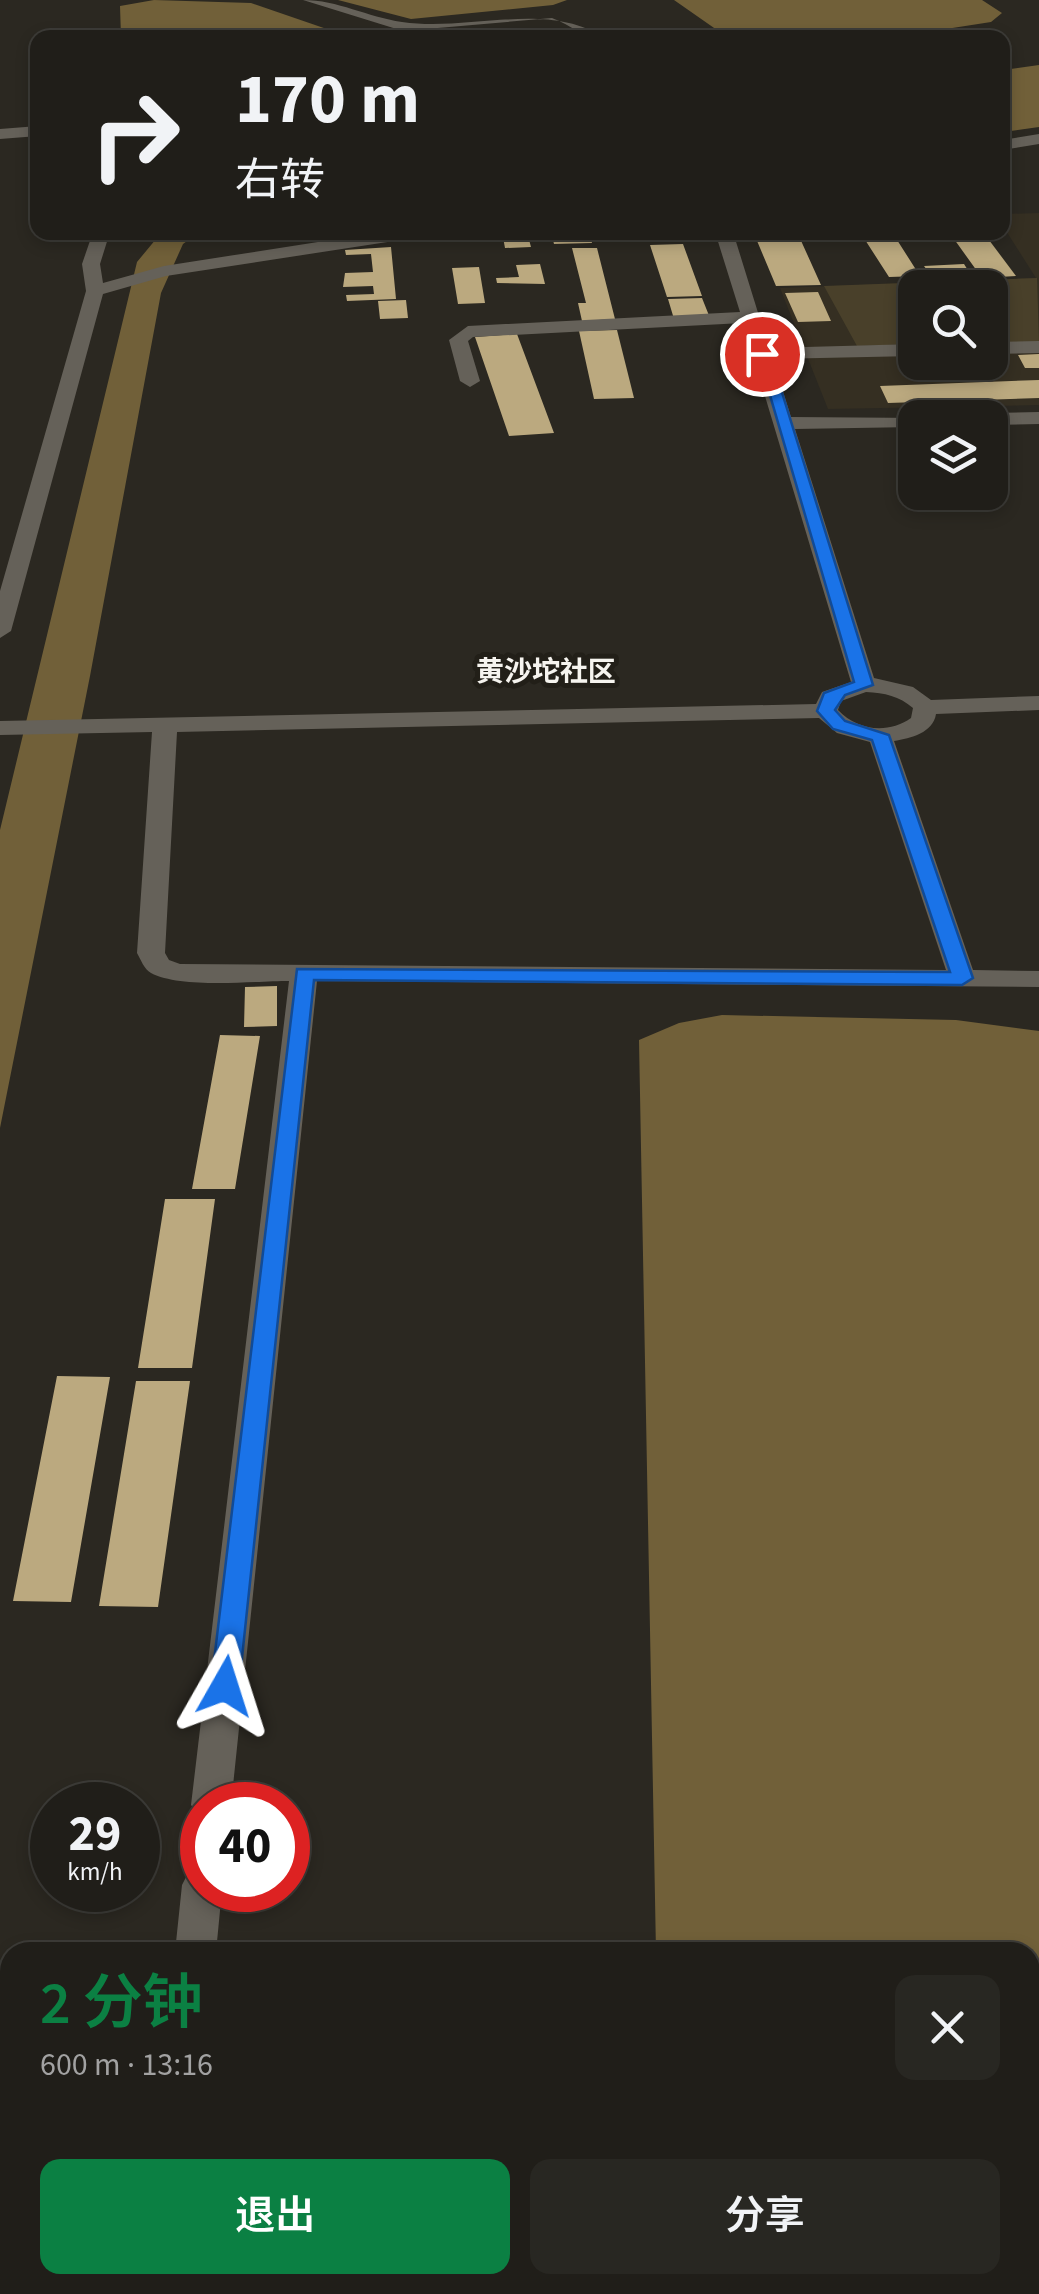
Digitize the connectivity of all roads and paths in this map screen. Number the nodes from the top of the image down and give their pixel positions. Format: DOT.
graph roads {
  1 [pos="310,0"];
  2 [pos="586,30"];
  3 [pos="30,131"];
  4 [pos="0,134"];
  5 [pos="1039,139"];
  6 [pos="1010,144"];
  7 [pos="99,240"];
  8 [pos="367,240"];
  9 [pos="726,240"];
  10 [pos="95,291"];
  11 [pos="750,317"];
  12 [pos="1039,346"];
  13 [pos="1008,347"];
  14 [pos="898,350"];
  15 [pos="762,354"];
  16 [pos="470,381"];
  17 [pos="1039,418"];
  18 [pos="1008,419"];
  19 [pos="898,421"];
  20 [pos="785,424"];
  21 [pos="0,631"];
  22 [pos="864,685"];
  23 [pos="1039,704"];
  24 [pos="925,707"];
  25 [pos="826,711"];
  26 [pos="165,723"];
  27 [pos="0,728"];
  28 [pos="880,735"];
  29 [pos="304,973"];
  30 [pos="962,978"];
  31 [pos="1039,979"];
  32 [pos="215,1782"];
  33 [pos="199,1912"];
  34 [pos="196,1942"];
  1 -- 2 [label="street"];
  3 -- 4 [label="street"];
  5 -- 6 [label="street"];
  7 -- 10 [label="street"];
  8 -- 10 [label="street"];
  9 -- 11 [label="street"];
  10 -- 21 [label="street"];
  11 -- 15 [label="street"];
  11 -- 16 [label="street"];
  12 -- 13 [label="street"];
  14 -- 15 [label="street"];
  15 -- 20 [label="street"];
  17 -- 18 [label="street"];
  19 -- 20 [label="street"];
  20 -- 22 [label="street"];
  22 -- 24 [label="street"];
  22 -- 25 [label="street"];
  23 -- 24 [label="street"];
  24 -- 28 [label="street"];
  25 -- 26 [label="street"];
  25 -- 28 [label="street"];
  26 -- 27 [label="street"];
  26 -- 29 [label="street"];
  28 -- 30 [label="street"];
  29 -- 30 [label="street"];
  29 -- 32 [label="street"];
  30 -- 31 [label="street"];
  33 -- 34 [label="street"];
}
